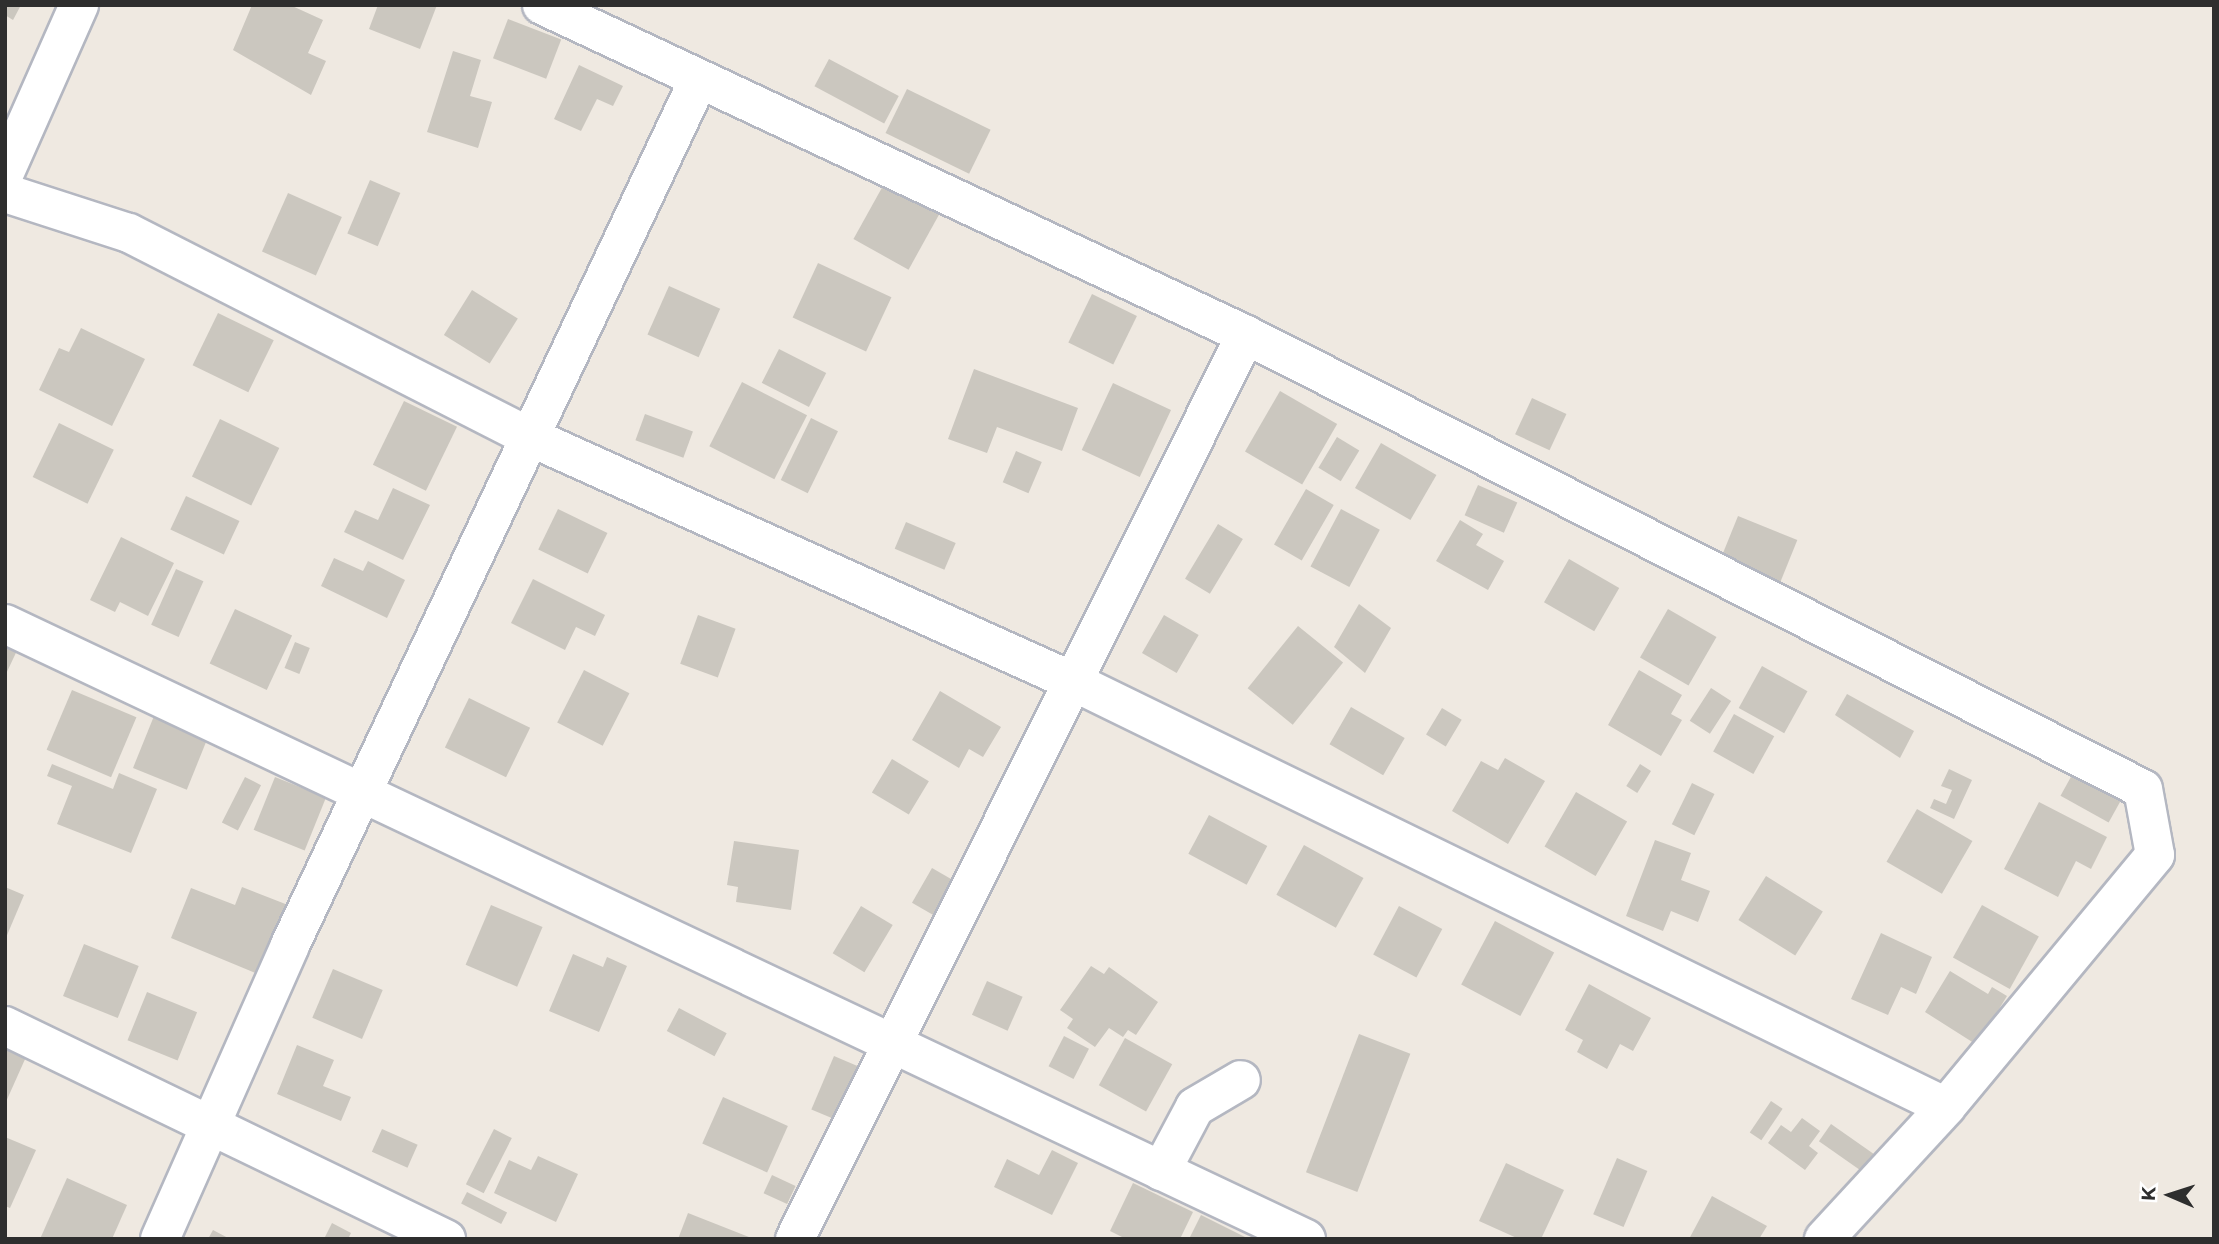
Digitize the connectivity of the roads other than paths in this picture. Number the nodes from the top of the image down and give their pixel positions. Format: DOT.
graph roads {
  1 [pos="79,5"];
  2 [pos="542,5"];
  3 [pos="699,79"];
  4 [pos="5,172"];
  5 [pos="5,193"];
  6 [pos="1246,335"];
  7 [pos="528,436"];
  8 [pos="5,624"];
  9 [pos="1072,681"];
  10 [pos="361,792"];
  11 [pos="5,1026"];
  12 [pos="887,1044"];
  13 [pos="1241,1080"];
  14 [pos="1946,1107"];
  15 [pos="210,1125"];
  16 [pos="1161,1171"];
  17 [pos="160,1239"];
  18 [pos="446,1239"];
  19 [pos="795,1239"];
  20 [pos="1306,1239"];
  21 [pos="1824,1239"];
  1 -- 4 [label="street"];
  2 -- 3 [label="street"];
  3 -- 6 [label="street"];
  3 -- 7 [label="street"];
  5 -- 7 [label="street"];
  6 -- 9 [label="street"];
  6 -- 14 [label="street"];
  7 -- 9 [label="street"];
  7 -- 10 [label="street"];
  8 -- 10 [label="street"];
  9 -- 12 [label="street"];
  9 -- 14 [label="street"];
  10 -- 12 [label="street"];
  10 -- 15 [label="street"];
  11 -- 15 [label="street"];
  12 -- 16 [label="street"];
  12 -- 19 [label="street"];
  13 -- 16 [label="street"];
  14 -- 21 [label="street"];
  15 -- 17 [label="street"];
  15 -- 18 [label="street"];
  16 -- 20 [label="street"];
}
